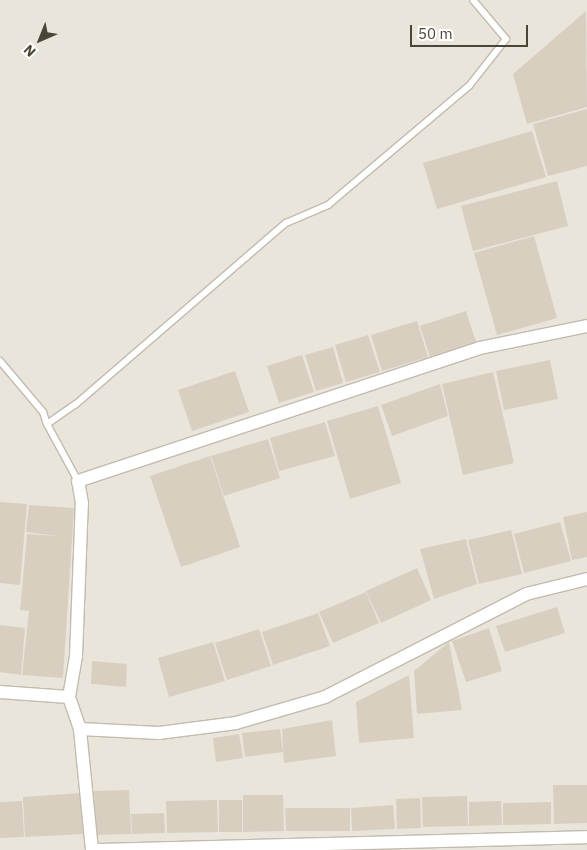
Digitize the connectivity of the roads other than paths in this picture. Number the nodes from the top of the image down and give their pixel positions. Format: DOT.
graph roads {
  1 [pos="473,0"];
  2 [pos="587,326"];
  3 [pos="0,361"];
  4 [pos="47,424"];
  5 [pos="78,481"];
  6 [pos="587,579"];
  7 [pos="0,692"];
  8 [pos="70,697"];
  9 [pos="80,729"];
  10 [pos="587,837"];
  11 [pos="180,848"];
  12 [pos="94,850"];
  1 -- 4 [label="lane"];
  2 -- 5 [label="street"];
  3 -- 4 [label="lane"];
  4 -- 5 [label="lane"];
  5 -- 8 [label="street"];
  6 -- 9 [label="street"];
  7 -- 8 [label="street"];
  8 -- 9 [label="street"];
  9 -- 12 [label="street"];
  10 -- 11 [label="street"];
  11 -- 12 [label="street"];
}
